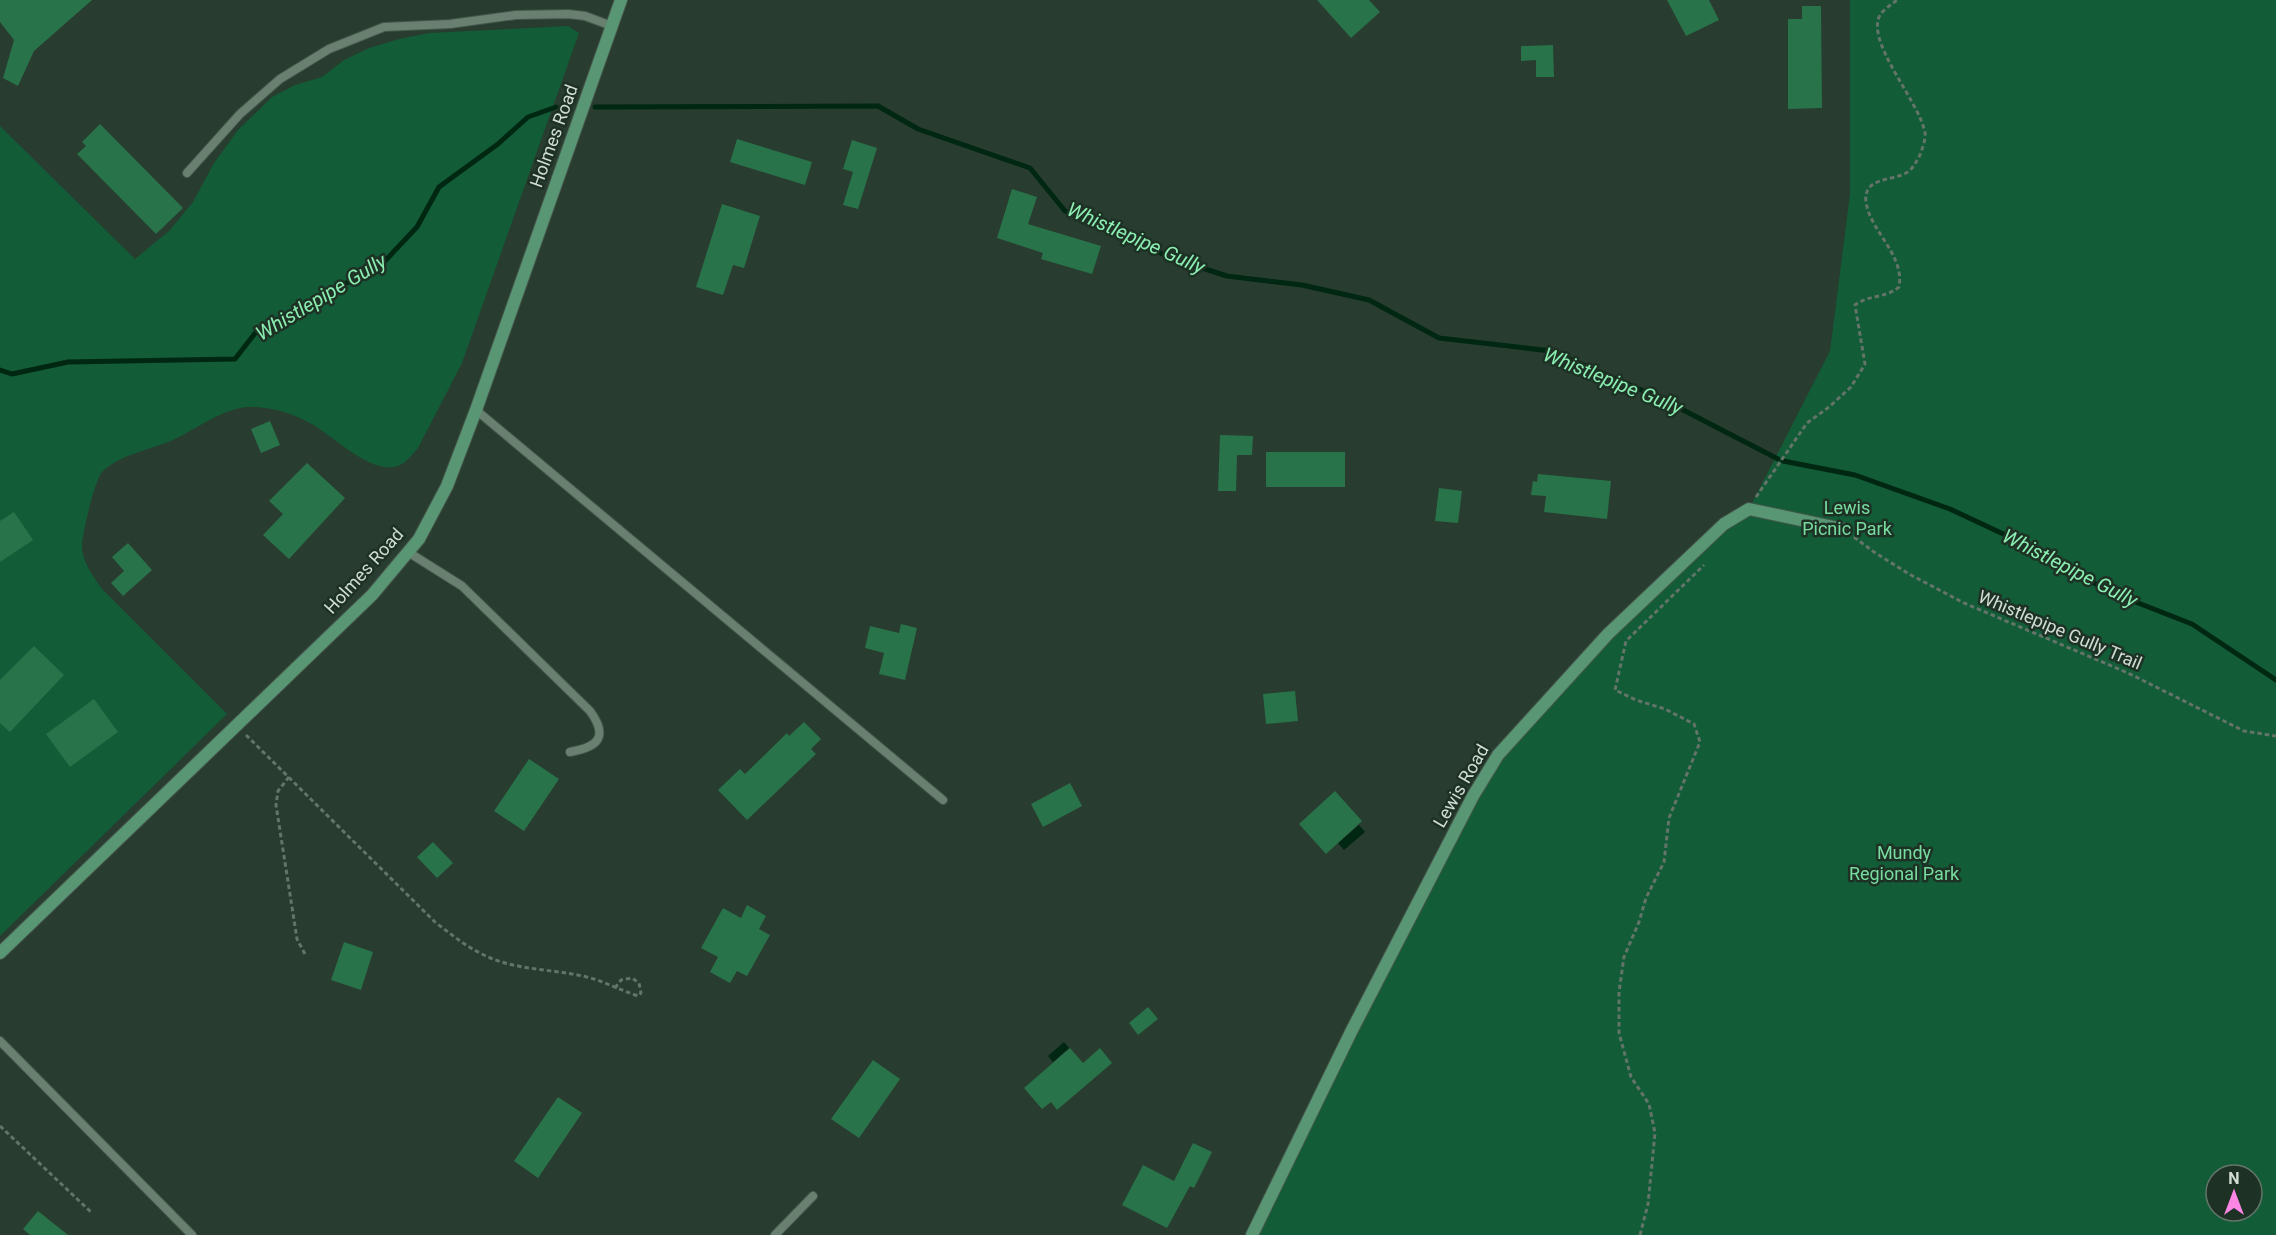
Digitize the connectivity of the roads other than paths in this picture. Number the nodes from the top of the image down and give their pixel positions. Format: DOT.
graph roads {
  1 [pos="621,0"];
  2 [pos="612,26"];
  3 [pos="187,173"];
  4 [pos="476,410"];
  5 [pos="1843,529"];
  6 [pos="408,552"];
  7 [pos="570,752"];
  8 [pos="944,800"];
  9 [pos="0,953"];
  10 [pos="0,1041"];
  11 [pos="813,1196"];
  12 [pos="192,1235"];
  13 [pos="775,1235"];
  14 [pos="1252,1235"];
  1 -- 2 [label="street, Holmes Road"];
  2 -- 3 [label="lane"];
  2 -- 4 [label="street, Holmes Road"];
  4 -- 6 [label="street, Holmes Road"];
  4 -- 8 [label="lane"];
  5 -- 14 [label="street, Lewis Road"];
  6 -- 7 [label="lane"];
  6 -- 9 [label="street, Holmes Road"];
  10 -- 12 [label="lane"];
  11 -- 13 [label="lane"];
}
